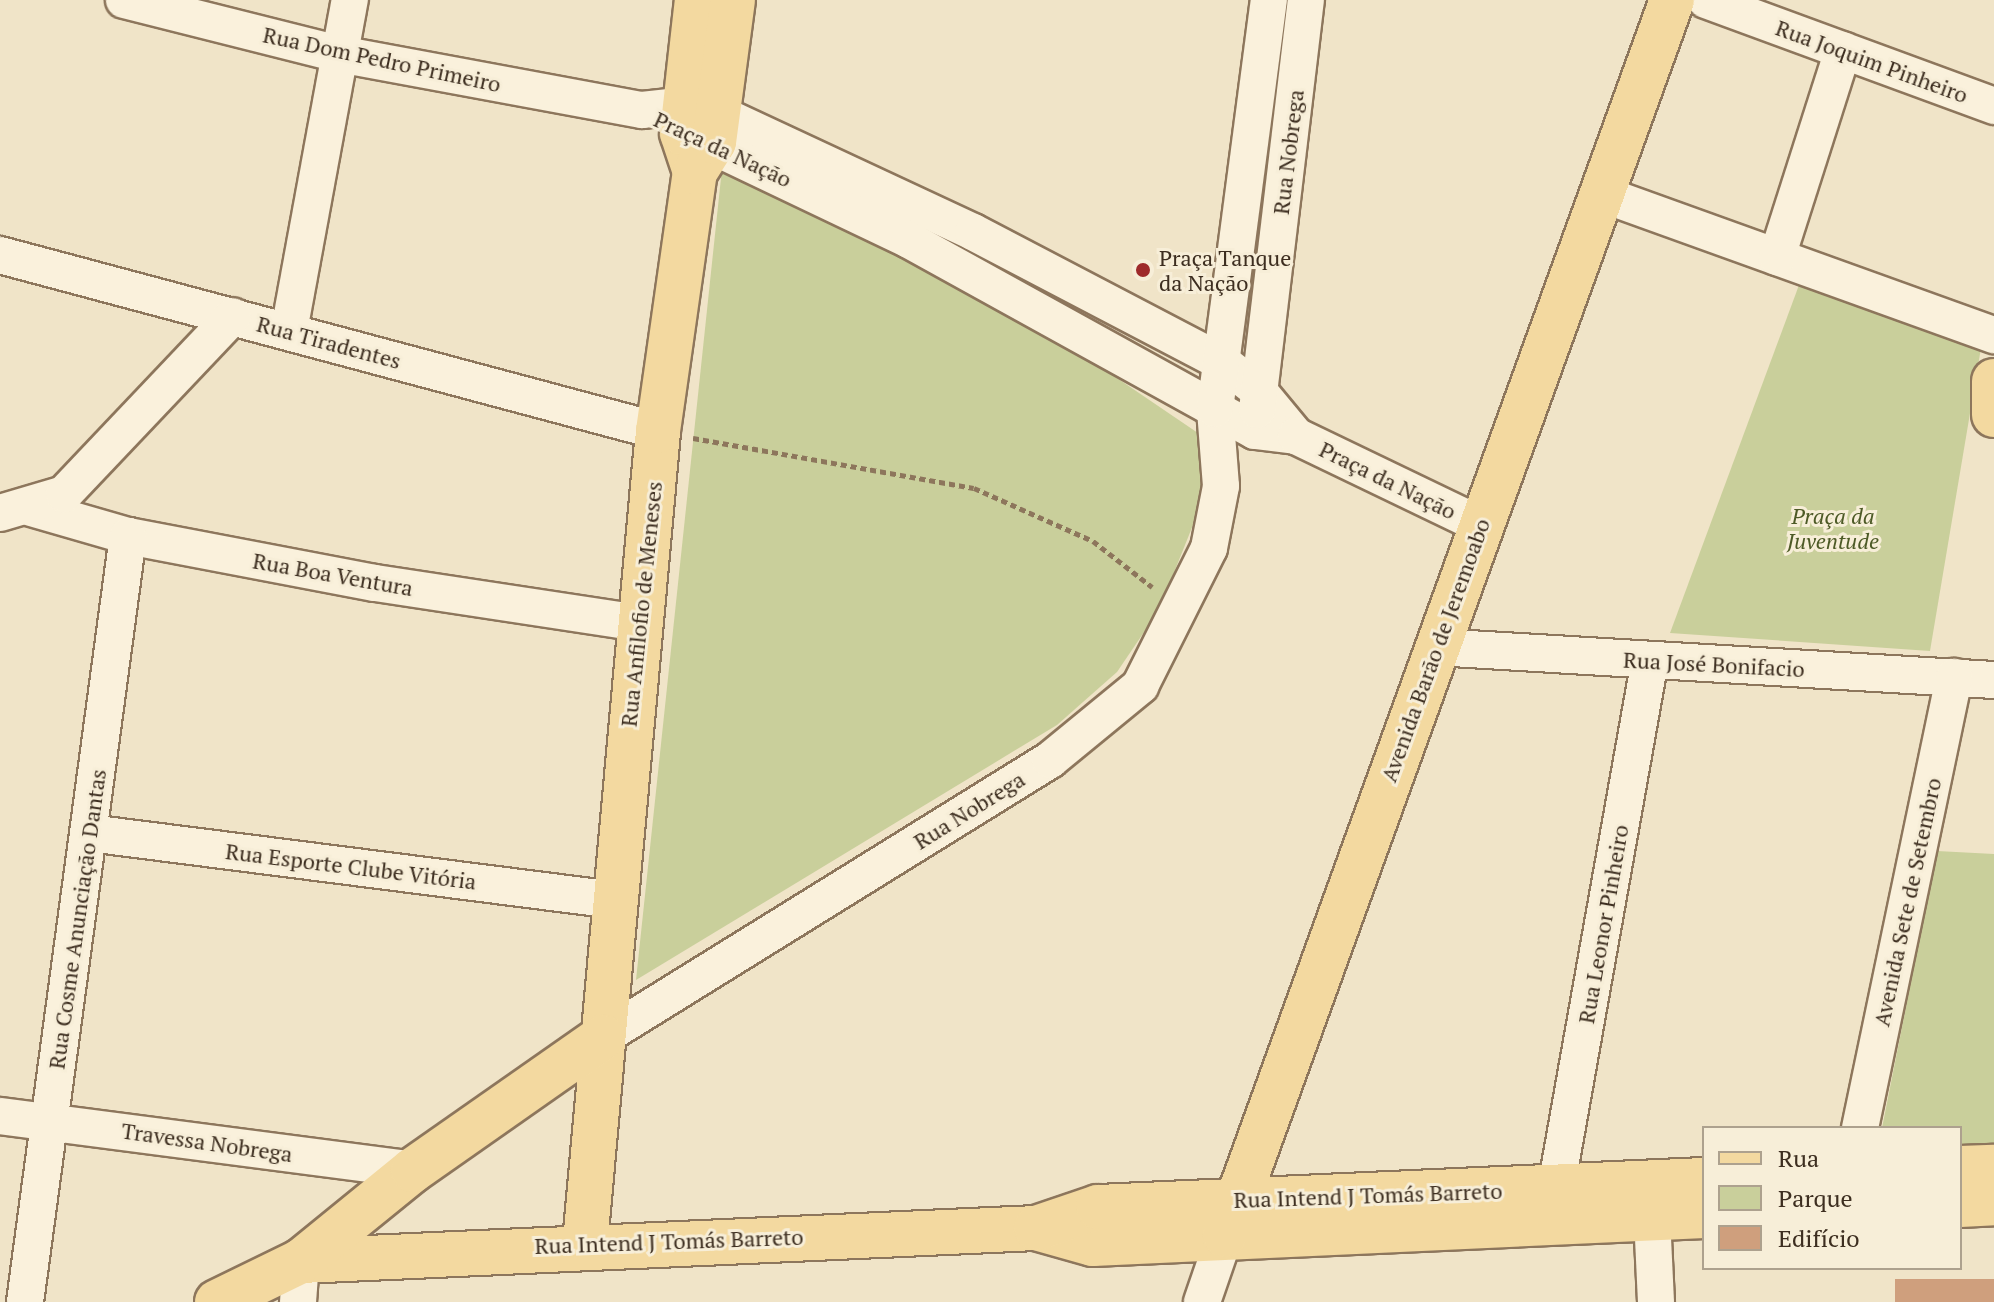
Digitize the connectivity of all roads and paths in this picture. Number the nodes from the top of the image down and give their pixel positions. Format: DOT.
graph roads {
  1 [pos="124,0"];
  2 [pos="350,0"];
  3 [pos="697,0"];
  4 [pos="733,0"];
  5 [pos="1269,0"];
  6 [pos="1306,0"];
  7 [pos="1672,0"];
  8 [pos="1706,0"];
  9 [pos="1843,50"];
  10 [pos="339,54"];
  11 [pos="1994,106"];
  12 [pos="642,110"];
  13 [pos="699,133"];
  14 [pos="1599,193"];
  15 [pos="0,255"];
  16 [pos="1777,257"];
  17 [pos="233,316"];
  18 [pos="289,331"];
  19 [pos="1994,335"];
  20 [pos="1222,362"];
  21 [pos="1994,381"];
  22 [pos="1258,390"];
  23 [pos="1215,409"];
  24 [pos="1994,415"];
  25 [pos="658,431"];
  26 [pos="1255,431"];
  27 [pos="1296,436"];
  28 [pos="1221,486"];
  29 [pos="16,510"];
  30 [pos="1481,525"];
  31 [pos="128,536"];
  32 [pos="1182,609"];
  33 [pos="638,623"];
  34 [pos="1435,647"];
  35 [pos="1650,660"];
  36 [pos="1954,677"];
  37 [pos="1994,680"];
  38 [pos="89,833"];
  39 [pos="614,900"];
  40 [pos="603,1037"];
  41 [pos="0,1116"];
  42 [pos="50,1121"];
  43 [pos="1860,1126"];
  44 [pos="1994,1167"];
  45 [pos="1962,1168"];
  46 [pos="413,1170"];
  47 [pos="1702,1180"];
  48 [pos="1556,1188"];
  49 [pos="1994,1203"];
  50 [pos="1962,1205"];
  51 [pos="1702,1216"];
  52 [pos="1652,1217"];
  53 [pos="1231,1218"];
  54 [pos="585,1243"];
  55 [pos="300,1282"];
  56 [pos="25,1302"];
  57 [pos="217,1302"];
  58 [pos="1202,1302"];
  59 [pos="1656,1302"];
  1 -- 10 [label="street, Rua Dom Pedro Primeiro"];
  2 -- 10 [label="street"];
  3 -- 13 [label="main road, Rua Anfilofio de Meneses"];
  4 -- 13 [label="main road, Rua Anfilofio de Meneses"];
  5 -- 20 [label="street, Rua Nobrega"];
  6 -- 22 [label="street, Rua Nobrega"];
  7 -- 14 [label="main road, Avenida Barão de Jeremoabo"];
  8 -- 9 [label="street, Rua Joquim Pinheiro"];
  9 -- 11 [label="street, Rua Joquim Pinheiro"];
  9 -- 16 [label="street"];
  10 -- 12 [label="street, Rua Dom Pedro Primeiro"];
  10 -- 18 [label="street"];
  12 -- 13 [label="street, Praça da Nação"];
  13 -- 20 [label="street, Praça da Nação"];
  13 -- 23 [label="street, Praça da Nação"];
  13 -- 25 [label="main road, Rua Anfilofio de Meneses"];
  14 -- 16 [label="street"];
  14 -- 30 [label="main road, Avenida Barão de Jeremoabo"];
  15 -- 17 [label="street, Rua Tiradentes"];
  16 -- 19 [label="street"];
  17 -- 18 [label="street, Rua Tiradentes"];
  17 -- 29 [label="street"];
  18 -- 25 [label="street, Rua Tiradentes"];
  20 -- 22 [label="street, Praça da Nação"];
  20 -- 23 [label="street, Rua Nobrega"];
  21 -- 24 [label="main road"];
  22 -- 26 [label="street, Rua Nobrega"];
  22 -- 27 [label="street, Praça da Nação"];
  23 -- 26 [label="street, Praça da Nação"];
  23 -- 28 [label="street, Rua Nobrega"];
  25 -- 32 [label="path"];
  25 -- 33 [label="main road, Rua Anfilofio de Meneses"];
  26 -- 27 [label="street, Praça da Nação"];
  26 -- 28 [label="street, Rua Nobrega"];
  27 -- 30 [label="street, Praça da Nação"];
  28 -- 32 [label="street, Rua Nobrega"];
  29 -- 31 [label="street, Rua Boa Ventura"];
  30 -- 34 [label="main road, Avenida Barão de Jeremoabo"];
  31 -- 33 [label="street, Rua Boa Ventura"];
  31 -- 38 [label="street, Rua Cosme Anunciação Dantas"];
  32 -- 40 [label="street, Rua Nobrega"];
  33 -- 39 [label="main road, Rua Anfilofio de Meneses"];
  34 -- 35 [label="street, Rua José Bonifacio"];
  34 -- 53 [label="main road, Avenida Barão de Jeremoabo"];
  35 -- 36 [label="street, Rua José Bonifacio"];
  35 -- 48 [label="street, Rua Leonor Pinheiro"];
  36 -- 37 [label="street, Rua José Bonifacio"];
  36 -- 43 [label="street, Avenida Sete de Setembro"];
  38 -- 39 [label="street, Rua Esporte Clube Vitória"];
  38 -- 42 [label="street, Rua Cosme Anunciação Dantas"];
  39 -- 40 [label="main road, Rua Anfilofio de Meneses"];
  40 -- 46 [label="main road"];
  40 -- 54 [label="main road, Rua Anfilofio de Meneses"];
  41 -- 42 [label="street, Travessa Nobrega"];
  42 -- 46 [label="street, Travessa Nobrega"];
  42 -- 56 [label="street, Rua Cosme Anunciação Dantas"];
  44 -- 45 [label="main road"];
  46 -- 55 [label="main road"];
  47 -- 48 [label="main road, Rua Intend J Tomás Barreto"];
  48 -- 53 [label="main road, Rua Intend J Tomás Barreto"];
  49 -- 50 [label="main road"];
  51 -- 52 [label="main road, Rua Intend J Tomás Barreto"];
  52 -- 53 [label="main road, Rua Intend J Tomás Barreto"];
  52 -- 59 [label="street"];
  53 -- 54 [label="main road, Rua Intend J Tomás Barreto"];
  53 -- 58 [label="street, Avenida Barão de Jeremoabo"];
  54 -- 55 [label="main road, Rua Intend J Tomás Barreto"];
  55 -- 57 [label="main road"];
}
